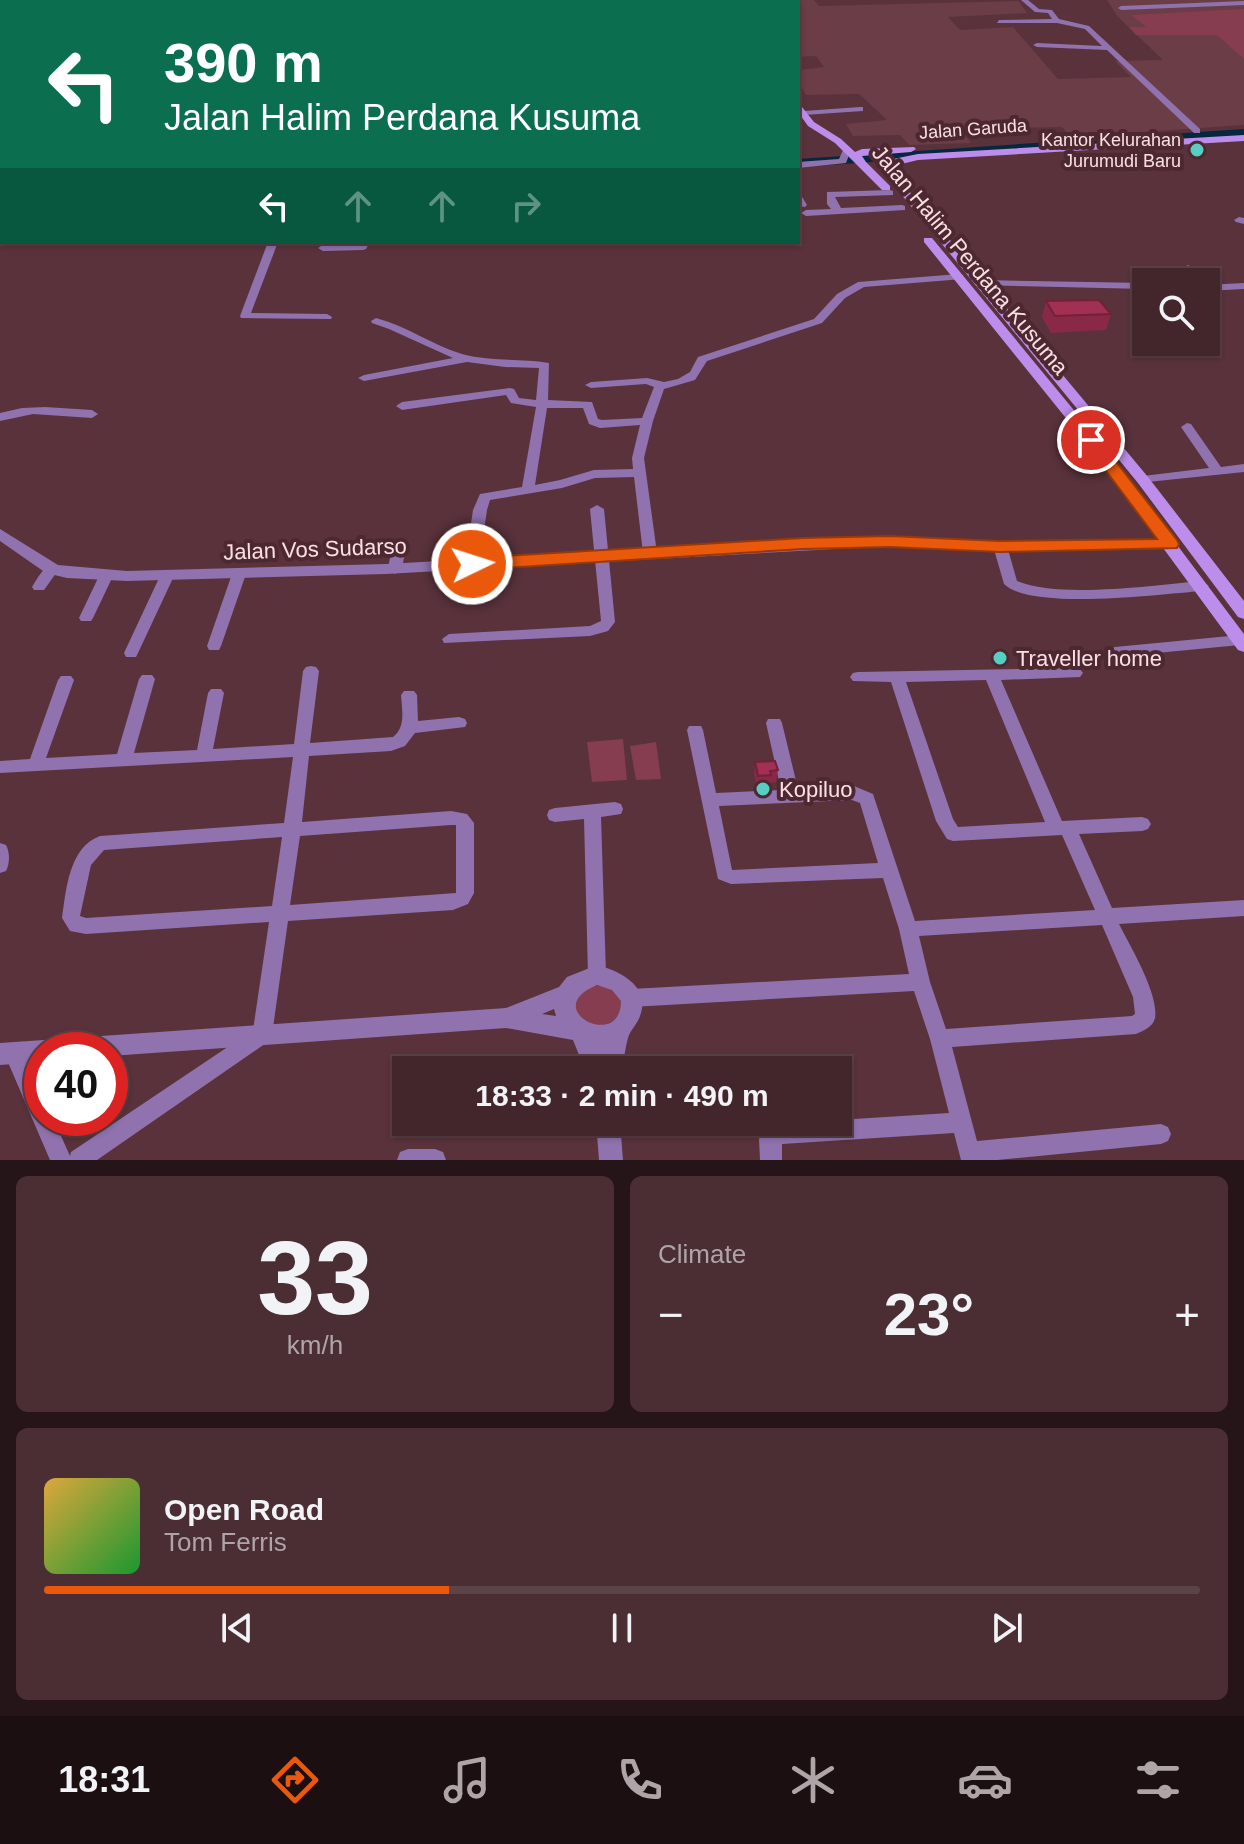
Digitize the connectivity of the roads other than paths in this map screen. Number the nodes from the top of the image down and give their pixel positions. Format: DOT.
graph roads {
  1 [pos="1024,0"];
  2 [pos="1233,0"];
  3 [pos="1215,3"];
  4 [pos="1244,3"];
  5 [pos="1057,21"];
  6 [pos="999,22"];
  7 [pos="1037,45"];
  8 [pos="1110,48"];
  9 [pos="824,101"];
  10 [pos="801,109"];
  11 [pos="860,109"];
  12 [pos="829,111"];
  13 [pos="1244,128"];
  14 [pos="1194,135"];
  15 [pos="1244,138"];
  16 [pos="838,141"];
  17 [pos="875,151"];
  18 [pos="853,158"];
  19 [pos="800,165"];
  20 [pos="883,166"];
  21 [pos="890,193"];
  22 [pos="831,203"];
  23 [pos="801,205"];
  24 [pos="902,208"];
  25 [pos="839,212"];
  26 [pos="272,244"];
  27 [pos="364,244"];
  28 [pos="323,248"];
  29 [pos="959,277"];
  30 [pos="979,283"];
  31 [pos="1132,286"];
  32 [pos="1244,286"];
  33 [pos="1220,287"];
  34 [pos="327,317"];
  35 [pos="376,321"];
  36 [pos="1025,337"];
  37 [pos="1009,339"];
  38 [pos="468,358"];
  39 [pos="364,378"];
  40 [pos="1060,379"];
  41 [pos="1042,381"];
  42 [pos="591,385"];
  43 [pos="664,386"];
  44 [pos="542,404"];
  45 [pos="402,406"];
  46 [pos="92,414"];
  47 [pos="0,417"];
  48 [pos="647,421"];
  49 [pos="1187,427"];
  50 [pos="1244,468"];
  51 [pos="1218,472"];
  52 [pos="638,473"];
  53 [pos="1143,480"];
  54 [pos="528,491"];
  55 [pos="597,509"];
  56 [pos="0,534"];
  57 [pos="1171,544"];
  58 [pos="399,546"];
  59 [pos="1000,546"];
  60 [pos="650,553"];
  61 [pos="602,556"];
  62 [pos="472,564"];
  63 [pos="52,569"];
  64 [pos="395,569"];
  65 [pos="239,574"];
  66 [pos="106,576"];
  67 [pos="167,576"];
  68 [pos="1202,586"];
  69 [pos="39,587"];
  70 [pos="1244,613"];
  71 [pos="86,618"];
  72 [pos="449,639"];
  73 [pos="1242,643"];
  74 [pos="214,646"];
  75 [pos="1115,652"];
  76 [pos="131,653"];
  77 [pos="311,671"];
  78 [pos="1075,673"];
  79 [pos="991,674"];
  80 [pos="858,677"];
  81 [pos="897,677"];
  82 [pos="147,679"];
  83 [pos="66,680"];
  84 [pos="216,693"];
  85 [pos="409,695"];
  86 [pos="459,723"];
  87 [pos="774,723"];
  88 [pos="411,727"];
  89 [pos="695,730"];
  90 [pos="301,750"];
  91 [pos="204,755"];
  92 [pos="124,759"];
  93 [pos="36,764"];
  94 [pos="0,767"];
  95 [pos="791,796"];
  96 [pos="709,800"];
  97 [pos="615,809"];
  98 [pos="592,811"];
  99 [pos="555,815"];
  100 [pos="1142,824"];
  101 [pos="1061,827"];
  102 [pos="292,830"];
  103 [pos="0,850"];
  104 [pos="0,866"];
  105 [pos="889,870"];
  106 [pos="1244,908"];
  107 [pos="279,912"];
  108 [pos="1106,918"];
  109 [pos="908,929"];
  110 [pos="597,975"];
  111 [pos="920,982"];
  112 [pos="566,994"];
  113 [pos="631,998"];
  114 [pos="506,1018"];
  115 [pos="618,1030"];
  116 [pos="579,1032"];
  117 [pos="262,1035"];
  118 [pos="940,1039"];
  119 [pos="128,1045"];
  120 [pos="7,1053"];
  121 [pos="590,1056"];
  122 [pos="613,1056"];
  123 [pos="962,1122"];
  124 [pos="1161,1134"];
  125 [pos="609,1136"];
  126 [pos="971,1156"];
  127 [pos="61,1160"];
  128 [pos="79,1160"];
  129 [pos="408,1160"];
  130 [pos="435,1160"];
  131 [pos="611,1160"];
  132 [pos="771,1160"];
  1 -- 5 [label="street"];
  2 -- 3 [label="street"];
  3 -- 3 [label="street"];
  3 -- 4 [label="street"];
  5 -- 6 [label="street"];
  5 -- 8 [label="street"];
  7 -- 8 [label="street"];
  8 -- 14 [label="street"];
  9 -- 12 [label="street"];
  10 -- 12 [label="street"];
  10 -- 16 [label="main road, Jalan Halim Perdana Kusuma"];
  11 -- 12 [label="street"];
  13 -- 14 [label="main road, Jalan Garuda"];
  14 -- 15 [label="main road, Jalan Garuda"];
  14 -- 17 [label="main road, Jalan Garuda"];
  14 -- 20 [label="main road, Jalan Garuda"];
  16 -- 17 [label="main road"];
  16 -- 18 [label="main road, Jalan Halim Perdana Kusuma"];
  17 -- 18 [label="main road, Jalan Garuda"];
  18 -- 19 [label="street"];
  18 -- 21 [label="main road, Jalan Halim Perdana Kusuma"];
  20 -- 30 [label="main road, Jalan Halim Perdana Kusuma"];
  21 -- 22 [label="street"];
  21 -- 24 [label="main road, Jalan Halim Perdana Kusuma"];
  22 -- 23 [label="street"];
  22 -- 25 [label="street"];
  23 -- 25 [label="street"];
  24 -- 25 [label="street"];
  24 -- 29 [label="main road, Jalan Halim Perdana Kusuma"];
  26 -- 34 [label="street"];
  27 -- 28 [label="street"];
  29 -- 37 [label="main road, Jalan Halim Perdana Kusuma"];
  29 -- 43 [label="street"];
  30 -- 31 [label="street"];
  30 -- 36 [label="main road, Jalan Halim Perdana Kusuma"];
  32 -- 33 [label="street"];
  35 -- 38 [label="street"];
  36 -- 37 [label="main road"];
  36 -- 40 [label="main road, Jalan Halim Perdana Kusuma"];
  37 -- 41 [label="main road, Jalan Halim Perdana Kusuma"];
  38 -- 39 [label="street"];
  38 -- 44 [label="street"];
  40 -- 41 [label="main road"];
  40 -- 53 [label="main road, Jalan Halim Perdana Kusuma"];
  41 -- 57 [label="main road, Jalan Halim Perdana Kusuma"];
  42 -- 43 [label="street"];
  43 -- 48 [label="street"];
  44 -- 45 [label="street"];
  44 -- 48 [label="street"];
  44 -- 54 [label="street"];
  46 -- 47 [label="street"];
  48 -- 52 [label="street"];
  49 -- 51 [label="street"];
  50 -- 51 [label="street"];
  51 -- 53 [label="street"];
  52 -- 54 [label="street"];
  52 -- 60 [label="street"];
  53 -- 70 [label="main road, Jalan Halim Perdana Kusuma"];
  54 -- 62 [label="street"];
  55 -- 61 [label="street"];
  56 -- 63 [label="street, Jalan Vos Sudarso"];
  57 -- 59 [label="street, Jalan Vos Sudarso"];
  57 -- 68 [label="main road, Jalan Halim Perdana Kusuma"];
  58 -- 64 [label="street"];
  59 -- 60 [label="street, Jalan Vos Sudarso"];
  59 -- 68 [label="street"];
  60 -- 61 [label="street, Jalan Vos Sudarso"];
  61 -- 62 [label="street, Jalan Vos Sudarso"];
  61 -- 72 [label="street"];
  62 -- 64 [label="street, Jalan Vos Sudarso"];
  63 -- 66 [label="street, Jalan Vos Sudarso"];
  63 -- 69 [label="street"];
  64 -- 65 [label="street, Jalan Vos Sudarso"];
  65 -- 67 [label="street, Jalan Vos Sudarso"];
  65 -- 74 [label="street"];
  66 -- 67 [label="street, Jalan Vos Sudarso"];
  66 -- 71 [label="street"];
  67 -- 76 [label="street"];
  68 -- 73 [label="main road, Jalan Halim Perdana Kusuma"];
  73 -- 75 [label="street"];
  77 -- 90 [label="street"];
  78 -- 79 [label="street"];
  79 -- 81 [label="street"];
  79 -- 101 [label="street"];
  80 -- 81 [label="street"];
  81 -- 101 [label="street"];
  82 -- 92 [label="street"];
  83 -- 93 [label="street"];
  84 -- 91 [label="street"];
  85 -- 88 [label="street"];
  86 -- 88 [label="street"];
  87 -- 95 [label="street"];
  88 -- 90 [label="street"];
  89 -- 96 [label="street"];
  90 -- 91 [label="street"];
  90 -- 102 [label="street"];
  91 -- 92 [label="street"];
  92 -- 93 [label="street"];
  93 -- 94 [label="street"];
  95 -- 96 [label="street"];
  95 -- 105 [label="street"];
  96 -- 105 [label="street"];
  97 -- 98 [label="street"];
  98 -- 99 [label="street"];
  98 -- 110 [label="street"];
  100 -- 101 [label="street"];
  101 -- 108 [label="street"];
  102 -- 107 [label="street"];
  102 -- 107 [label="street"];
  102 -- 107 [label="street"];
  103 -- 104 [label="street"];
  105 -- 109 [label="street"];
  106 -- 108 [label="street"];
  107 -- 117 [label="street"];
  108 -- 109 [label="street"];
  108 -- 118 [label="street"];
  109 -- 111 [label="street"];
  110 -- 112 [label="street"];
  110 -- 113 [label="street"];
  111 -- 113 [label="street"];
  111 -- 118 [label="street"];
  112 -- 114 [label="street"];
  112 -- 116 [label="street"];
  113 -- 115 [label="street"];
  114 -- 116 [label="street"];
  114 -- 117 [label="street"];
  115 -- 116 [label="street"];
  115 -- 122 [label="street"];
  116 -- 121 [label="street"];
  117 -- 119 [label="street"];
  117 -- 128 [label="street"];
  118 -- 123 [label="street"];
  120 -- 127 [label="street"];
  123 -- 126 [label="street"];
  123 -- 132 [label="street"];
  124 -- 126 [label="street"];
  125 -- 131 [label="street"];
  129 -- 130 [label="street"];
}
